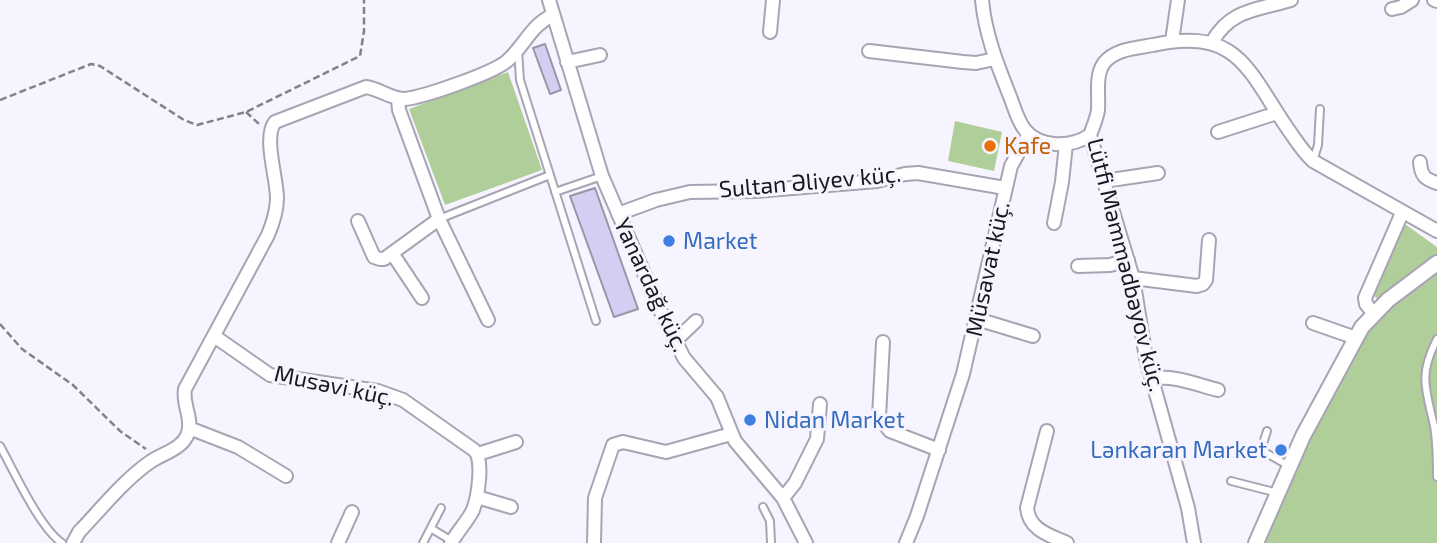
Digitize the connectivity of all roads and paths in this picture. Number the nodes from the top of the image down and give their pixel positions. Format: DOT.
graph roads {
  1 [pos="364,0"];
  2 [pos="549,0"];
  3 [pos="773,0"];
  4 [pos="982,0"];
  5 [pos="1178,0"];
  6 [pos="1291,0"];
  7 [pos="1412,0"];
  8 [pos="1392,9"];
  9 [pos="553,15"];
  10 [pos="770,32"];
  11 [pos="1172,41"];
  12 [pos="1212,42"];
  13 [pos="519,48"];
  14 [pos="869,51"];
  15 [pos="600,55"];
  16 [pos="995,59"];
  17 [pos="567,62"];
  18 [pos="398,99"];
  19 [pos="0,100"];
  20 [pos="1320,109"];
  21 [pos="246,112"];
  22 [pos="1277,113"];
  23 [pos="270,130"];
  24 [pos="1218,132"];
  25 [pos="1029,134"];
  26 [pos="1090,135"];
  27 [pos="1066,144"];
  28 [pos="1313,161"];
  29 [pos="1420,162"];
  30 [pos="1158,173"];
  31 [pos="550,175"];
  32 [pos="602,176"];
  33 [pos="1104,181"];
  34 [pos="1437,183"];
  35 [pos="1005,188"];
  36 [pos="555,192"];
  37 [pos="1402,213"];
  38 [pos="618,214"];
  39 [pos="439,219"];
  40 [pos="358,221"];
  41 [pos="1054,223"];
  42 [pos="1437,231"];
  43 [pos="1209,240"];
  44 [pos="392,253"];
  45 [pos="1128,260"];
  46 [pos="1437,263"];
  47 [pos="1079,266"];
  48 [pos="1133,278"];
  49 [pos="422,298"];
  50 [pos="1373,313"];
  51 [pos="977,319"];
  52 [pos="488,320"];
  53 [pos="596,321"];
  54 [pos="696,321"];
  55 [pos="1313,323"];
  56 [pos="0,324"];
  57 [pos="214,335"];
  58 [pos="1034,337"];
  59 [pos="1356,338"];
  60 [pos="1437,339"];
  61 [pos="675,341"];
  62 [pos="883,342"];
  63 [pos="1152,379"];
  64 [pos="1218,390"];
  65 [pos="820,404"];
  66 [pos="190,428"];
  67 [pos="1047,431"];
  68 [pos="1267,431"];
  69 [pos="731,434"];
  70 [pos="516,442"];
  71 [pos="0,446"];
  72 [pos="939,450"];
  73 [pos="478,454"];
  74 [pos="157,457"];
  75 [pos="1289,466"];
  76 [pos="286,476"];
  77 [pos="1437,477"];
  78 [pos="1231,481"];
  79 [pos="1278,492"];
  80 [pos="477,497"];
  81 [pos="783,498"];
  82 [pos="511,507"];
  83 [pos="763,507"];
  84 [pos="441,508"];
  85 [pos="352,512"];
  86 [pos="432,529"];
  87 [pos="451,542"];
  88 [pos="62,543"];
  89 [pos="73,543"];
  90 [pos="338,543"];
  91 [pos="422,543"];
  92 [pos="594,543"];
  93 [pos="771,543"];
  94 [pos="806,543"];
  95 [pos="906,543"];
  96 [pos="1067,543"];
  97 [pos="1194,543"];
  98 [pos="1256,543"];
  1 -- 21 [label="path"];
  2 -- 9 [label="street, Yanardağ küç."];
  3 -- 10 [label="street"];
  4 -- 16 [label="street"];
  5 -- 11 [label="street"];
  6 -- 12 [label="street"];
  7 -- 8 [label="street"];
  9 -- 13 [label="street"];
  9 -- 17 [label="street, Yanardağ küç."];
  11 -- 12 [label="street, Lütfi Məmmədbəyov küç."];
  11 -- 26 [label="street, Lütfi Məmmədbəyov küç."];
  12 -- 22 [label="street, Lütfi Məmmədbəyov küç."];
  13 -- 18 [label="street"];
  13 -- 31 [label="lane"];
  14 -- 16 [label="street"];
  15 -- 17 [label="street"];
  16 -- 25 [label="street"];
  17 -- 32 [label="street, Yanardağ küç."];
  18 -- 23 [label="street"];
  18 -- 39 [label="street"];
  19 -- 21 [label="path"];
  20 -- 28 [label="lane"];
  21 -- 23 [label="path"];
  22 -- 24 [label="street"];
  22 -- 28 [label="street, Lütfi Məmmədbəyov küç."];
  23 -- 57 [label="street"];
  25 -- 27 [label="street"];
  25 -- 35 [label="street, Müsavat küç."];
  26 -- 27 [label="street"];
  26 -- 33 [label="street, Lütfi Məmmədbəyov küç."];
  27 -- 41 [label="street"];
  28 -- 37 [label="street, Lütfi Məmmədbəyov küç."];
  29 -- 34 [label="street"];
  30 -- 33 [label="street"];
  31 -- 36 [label="lane"];
  31 -- 39 [label="lane"];
  32 -- 36 [label="lane"];
  32 -- 38 [label="street, Yanardağ küç."];
  33 -- 45 [label="street, Lütfi Məmmədbəyov küç."];
  35 -- 38 [label="street, Sultan Əliyev küç."];
  35 -- 51 [label="street, Müsavat küç."];
  36 -- 53 [label="lane"];
  37 -- 42 [label="street, Lütfi Məmmədbəyov küç."];
  37 -- 50 [label="street"];
  38 -- 61 [label="street, Yanardağ küç."];
  39 -- 44 [label="street"];
  39 -- 52 [label="street"];
  40 -- 44 [label="street"];
  43 -- 48 [label="street"];
  44 -- 49 [label="street"];
  45 -- 47 [label="street"];
  45 -- 48 [label="street, Lütfi Məmmədbəyov küç."];
  46 -- 50 [label="street"];
  48 -- 63 [label="street, Lütfi Məmmədbəyov küç."];
  50 -- 59 [label="street"];
  51 -- 58 [label="street"];
  51 -- 72 [label="street, Müsavat küç."];
  54 -- 61 [label="street"];
  55 -- 59 [label="street"];
  56 -- 74 [label="path"];
  57 -- 66 [label="street"];
  57 -- 73 [label="street, Musəvi küç."];
  59 -- 75 [label="street"];
  60 -- 77 [label="lane"];
  61 -- 69 [label="street, Yanardağ küç."];
  62 -- 72 [label="street"];
  63 -- 64 [label="street"];
  63 -- 97 [label="street, Lütfi Məmmədbəyov küç."];
  65 -- 81 [label="street"];
  66 -- 74 [label="street"];
  66 -- 76 [label="street"];
  67 -- 96 [label="street"];
  68 -- 75 [label="lane"];
  69 -- 81 [label="street, Yanardağ küç."];
  69 -- 92 [label="street"];
  70 -- 73 [label="street"];
  71 -- 88 [label="lane"];
  72 -- 95 [label="street, Müsavat küç."];
  73 -- 80 [label="street"];
  74 -- 89 [label="street"];
  75 -- 79 [label="street"];
  78 -- 79 [label="lane"];
  79 -- 98 [label="street"];
  80 -- 82 [label="street"];
  80 -- 87 [label="street"];
  81 -- 94 [label="street, Yanardağ küç."];
  83 -- 93 [label="lane"];
  84 -- 86 [label="lane"];
  85 -- 90 [label="street"];
  86 -- 87 [label="lane"];
  86 -- 91 [label="lane"];
}
